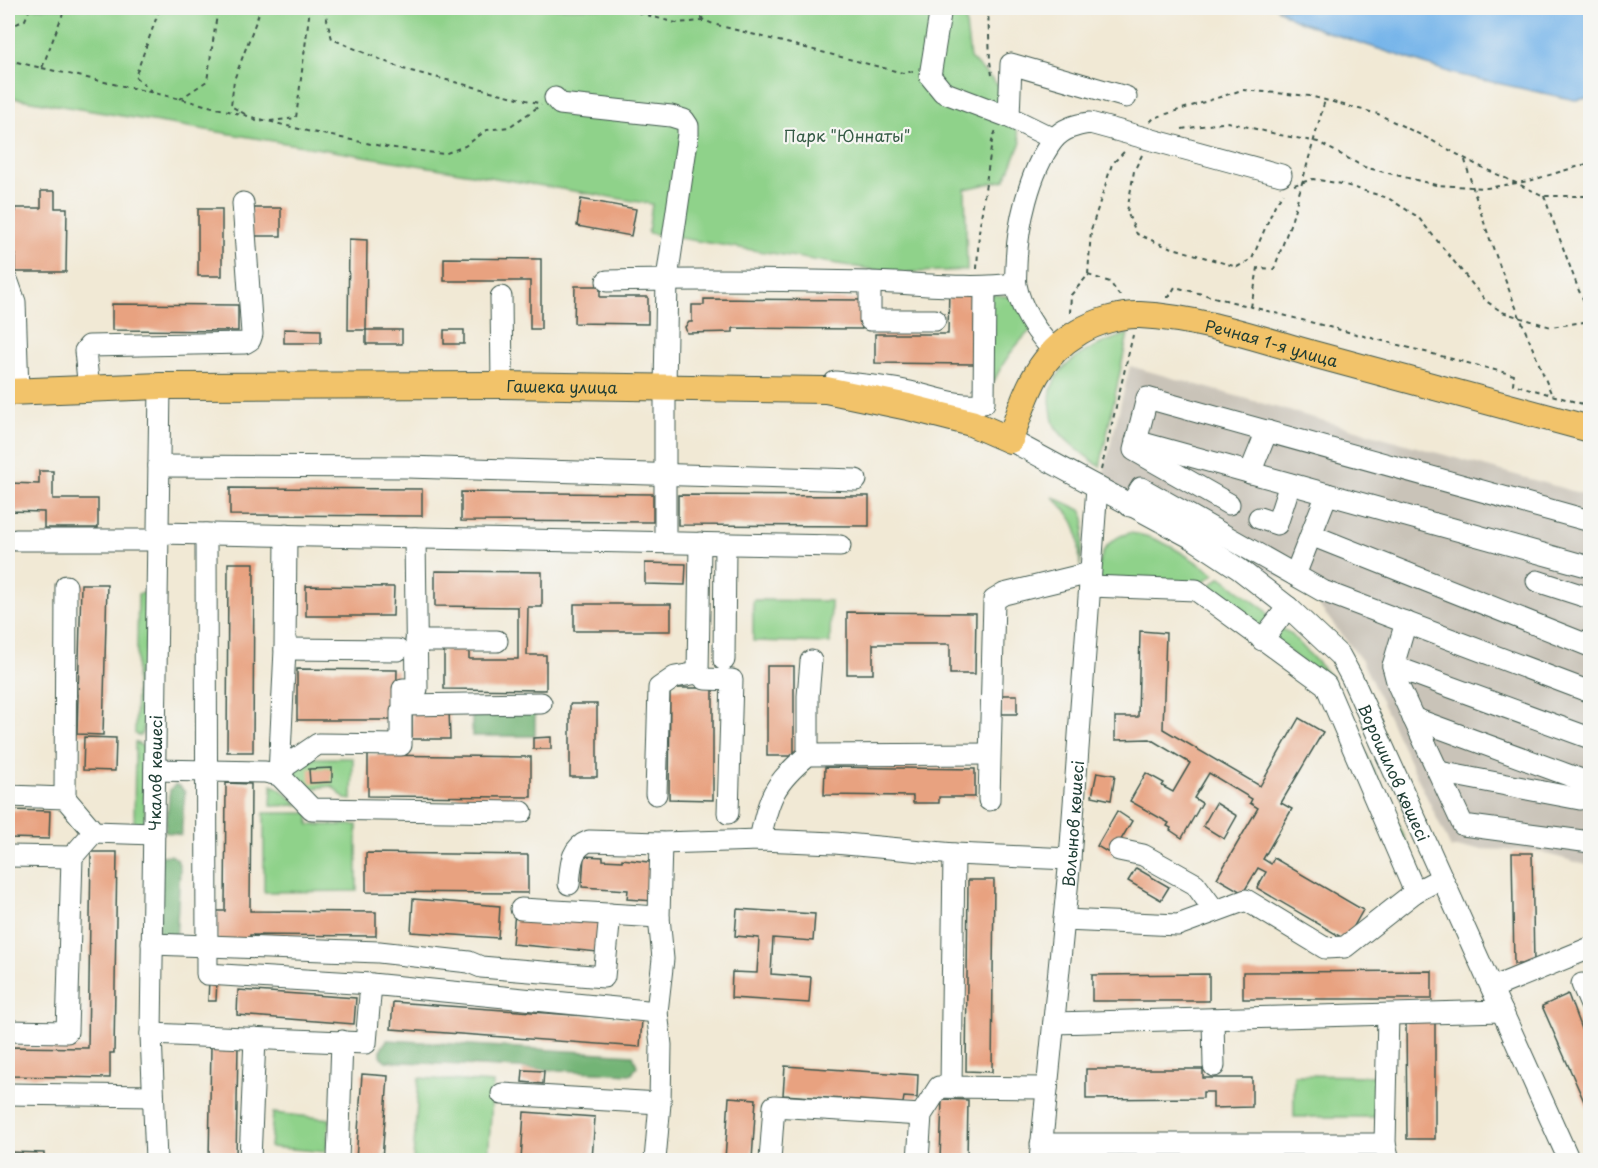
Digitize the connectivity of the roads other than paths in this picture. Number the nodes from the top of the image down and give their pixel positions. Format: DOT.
graph roads {
  1 [pos="941,8"];
  2 [pos="1126,97"];
  3 [pos="555,98"];
  4 [pos="1004,115"];
  5 [pos="1054,139"];
  6 [pos="1286,183"];
  7 [pos="243,203"];
  8 [pos="668,279"];
  9 [pos="606,281"];
  10 [pos="8,282"];
  11 [pos="870,282"];
  12 [pos="1015,284"];
  13 [pos="980,287"];
  14 [pos="501,297"];
  15 [pos="935,320"];
  16 [pos="1054,351"];
  17 [pos="665,381"];
  18 [pos="502,385"];
  19 [pos="160,386"];
  20 [pos="89,390"];
  21 [pos="13,391"];
  22 [pos="1590,429"];
  23 [pos="1267,431"];
  24 [pos="1010,440"];
  25 [pos="1136,441"];
  26 [pos="159,466"];
  27 [pos="1250,473"];
  28 [pos="666,475"];
  29 [pos="856,480"];
  30 [pos="1290,484"];
  31 [pos="1097,488"];
  32 [pos="1327,494"];
  33 [pos="1229,504"];
  34 [pos="1130,506"];
  35 [pos="1259,518"];
  36 [pos="1590,521"];
  37 [pos="206,534"];
  38 [pos="286,535"];
  39 [pos="1311,535"];
  40 [pos="158,536"];
  41 [pos="415,538"];
  42 [pos="16,540"];
  43 [pos="665,542"];
  44 [pos="700,543"];
  45 [pos="725,544"];
  46 [pos="840,546"];
  47 [pos="1590,567"];
  48 [pos="1295,575"];
  49 [pos="1090,579"];
  50 [pos="1537,581"];
  51 [pos="66,586"];
  52 [pos="1590,598"];
  53 [pos="1288,607"];
  54 [pos="1406,622"];
  55 [pos="1262,640"];
  56 [pos="496,641"];
  57 [pos="407,646"];
  58 [pos="1590,646"];
  59 [pos="285,650"];
  60 [pos="724,660"];
  61 [pos="811,661"];
  62 [pos="1393,666"];
  63 [pos="698,673"];
  64 [pos="1590,692"];
  65 [pos="540,703"];
  66 [pos="401,712"];
  67 [pos="1413,718"];
  68 [pos="1590,738"];
  69 [pos="989,754"];
  70 [pos="808,756"];
  71 [pos="155,770"];
  72 [pos="206,770"];
  73 [pos="1438,772"];
  74 [pos="279,775"];
  75 [pos="1589,782"];
  76 [pos="656,794"];
  77 [pos="8,796"];
  78 [pos="65,798"];
  79 [pos="989,800"];
  80 [pos="522,812"];
  81 [pos="728,813"];
  82 [pos="94,832"];
  83 [pos="154,834"];
  84 [pos="760,840"];
  85 [pos="1590,842"];
  86 [pos="661,843"];
  87 [pos="1119,850"];
  88 [pos="954,854"];
  89 [pos="8,856"];
  90 [pos="72,857"];
  91 [pos="1070,859"];
  92 [pos="1442,878"];
  93 [pos="569,884"];
  94 [pos="1415,892"];
  95 [pos="520,909"];
  96 [pos="1215,911"];
  97 [pos="609,914"];
  98 [pos="659,917"];
  99 [pos="1064,920"];
  100 [pos="152,944"];
  101 [pos="207,945"];
  102 [pos="1590,948"];
  103 [pos="371,984"];
  104 [pos="1492,988"];
  105 [pos="1502,1011"];
  106 [pos="657,1012"];
  107 [pos="1388,1015"];
  108 [pos="1213,1019"];
  109 [pos="1054,1023"];
  110 [pos="8,1031"];
  111 [pos="151,1034"];
  112 [pos="255,1038"];
  113 [pos="342,1041"];
  114 [pos="1214,1066"];
  115 [pos="951,1087"];
  116 [pos="1047,1088"];
  117 [pos="8,1094"];
  118 [pos="502,1094"];
  119 [pos="153,1096"];
  120 [pos="660,1103"];
  121 [pos="921,1115"];
  122 [pos="1041,1152"];
  123 [pos="1387,1152"];
  124 [pos="156,1161"];
  125 [pos="250,1161"];
  126 [pos="338,1161"];
  127 [pos="655,1161"];
  128 [pos="770,1161"];
  129 [pos="918,1161"];
  130 [pos="1569,1161"];
  1 -- 4 [label="street"];
  2 -- 4 [label="street"];
  3 -- 8 [label="street"];
  4 -- 5 [label="street"];
  5 -- 6 [label="street"];
  5 -- 12 [label="street"];
  7 -- 20 [label="street"];
  8 -- 9 [label="street"];
  8 -- 11 [label="street"];
  8 -- 17 [label="street"];
  10 -- 21 [label="street"];
  11 -- 13 [label="street"];
  11 -- 15 [label="street"];
  12 -- 13 [label="street"];
  12 -- 16 [label="street"];
  13 -- 17 [label="street"];
  14 -- 18 [label="street"];
  16 -- 22 [label="main road, Речная 1-я улица"];
  16 -- 24 [label="main road, Речная 1-я улица"];
  17 -- 18 [label="main road, Гашека улица"];
  17 -- 24 [label="main road, Гашека улица"];
  17 -- 28 [label="street"];
  18 -- 19 [label="main road, Гашека улица"];
  19 -- 20 [label="main road, Гашека улица"];
  19 -- 26 [label="street, Чкалов көшесі"];
  20 -- 21 [label="main road, Гашека улица"];
  23 -- 25 [label="street"];
  23 -- 27 [label="street"];
  23 -- 36 [label="street"];
  24 -- 31 [label="street, Гашека улица"];
  25 -- 27 [label="street"];
  25 -- 33 [label="street"];
  26 -- 28 [label="street"];
  26 -- 40 [label="street, Чкалов көшесі"];
  27 -- 30 [label="street"];
  28 -- 29 [label="street"];
  28 -- 43 [label="street"];
  30 -- 32 [label="street"];
  30 -- 35 [label="street"];
  31 -- 34 [label="street, Ворошилов көшесі"];
  31 -- 49 [label="street, Волынов көшесі"];
  32 -- 39 [label="street"];
  32 -- 47 [label="street"];
  34 -- 48 [label="street"];
  34 -- 53 [label="street, Ворошилов көшесі"];
  37 -- 38 [label="street"];
  37 -- 40 [label="street"];
  37 -- 72 [label="street"];
  38 -- 41 [label="street"];
  38 -- 59 [label="street"];
  39 -- 48 [label="street"];
  39 -- 58 [label="street"];
  40 -- 42 [label="street"];
  40 -- 71 [label="street, Чкалов көшесі"];
  41 -- 43 [label="street"];
  41 -- 57 [label="street"];
  43 -- 44 [label="street"];
  44 -- 45 [label="street"];
  44 -- 63 [label="street"];
  45 -- 46 [label="street"];
  45 -- 60 [label="street"];
  48 -- 54 [label="street"];
  49 -- 55 [label="street"];
  49 -- 69 [label="street"];
  49 -- 91 [label="street, Волынов көшесі"];
  50 -- 52 [label="street"];
  51 -- 78 [label="street"];
  53 -- 55 [label="street"];
  53 -- 92 [label="street, Ворошилов көшесі"];
  54 -- 62 [label="street"];
  54 -- 64 [label="street"];
  55 -- 94 [label="street"];
  56 -- 57 [label="street"];
  57 -- 59 [label="street"];
  57 -- 65 [label="street"];
  59 -- 74 [label="street"];
  61 -- 70 [label="street"];
  62 -- 67 [label="street"];
  62 -- 68 [label="street"];
  63 -- 76 [label="street"];
  63 -- 81 [label="street"];
  66 -- 74 [label="street"];
  67 -- 73 [label="street"];
  67 -- 75 [label="street"];
  69 -- 70 [label="street"];
  69 -- 79 [label="street"];
  70 -- 84 [label="street"];
  71 -- 72 [label="street"];
  71 -- 83 [label="street, Чкалов көшесі"];
  72 -- 74 [label="street"];
  72 -- 101 [label="street"];
  73 -- 75 [label="street"];
  73 -- 85 [label="street"];
  74 -- 80 [label="street"];
  77 -- 78 [label="street"];
  78 -- 82 [label="street"];
  82 -- 83 [label="street"];
  82 -- 90 [label="street"];
  83 -- 100 [label="street, Чкалов көшесі"];
  84 -- 86 [label="street"];
  84 -- 88 [label="street"];
  86 -- 93 [label="street"];
  86 -- 98 [label="street"];
  87 -- 96 [label="street"];
  88 -- 91 [label="street"];
  88 -- 115 [label="street"];
  89 -- 90 [label="street"];
  90 -- 110 [label="street"];
  91 -- 99 [label="street, Волынов көшесі"];
  92 -- 94 [label="street"];
  92 -- 104 [label="street, Ворошилов көшесі"];
  94 -- 96 [label="street"];
  95 -- 97 [label="street"];
  96 -- 99 [label="street"];
  97 -- 98 [label="street"];
  97 -- 101 [label="street"];
  98 -- 106 [label="street"];
  99 -- 109 [label="street, Волынов көшесі"];
  100 -- 101 [label="street"];
  100 -- 111 [label="street, Чкалов көшесі"];
  101 -- 103 [label="street"];
  102 -- 104 [label="street"];
  103 -- 106 [label="street"];
  103 -- 113 [label="street"];
  104 -- 105 [label="street, Ворошилов көшесі"];
  105 -- 107 [label="street"];
  105 -- 130 [label="street, Ворошилов көшесі"];
  106 -- 120 [label="street"];
  107 -- 108 [label="street"];
  107 -- 123 [label="street"];
  108 -- 109 [label="street"];
  108 -- 114 [label="street"];
  109 -- 116 [label="street, Волынов көшесі"];
  111 -- 112 [label="street"];
  111 -- 119 [label="street, Чкалов көшесі"];
  112 -- 113 [label="street"];
  112 -- 125 [label="street"];
  113 -- 126 [label="street"];
  115 -- 116 [label="street"];
  115 -- 121 [label="street"];
  116 -- 122 [label="street, Волынов көшесі"];
  117 -- 119 [label="street"];
  118 -- 120 [label="street"];
  119 -- 124 [label="street, Чкалов көшесі"];
  120 -- 127 [label="street"];
  121 -- 128 [label="street"];
  121 -- 129 [label="street"];
  122 -- 123 [label="street"];
}
